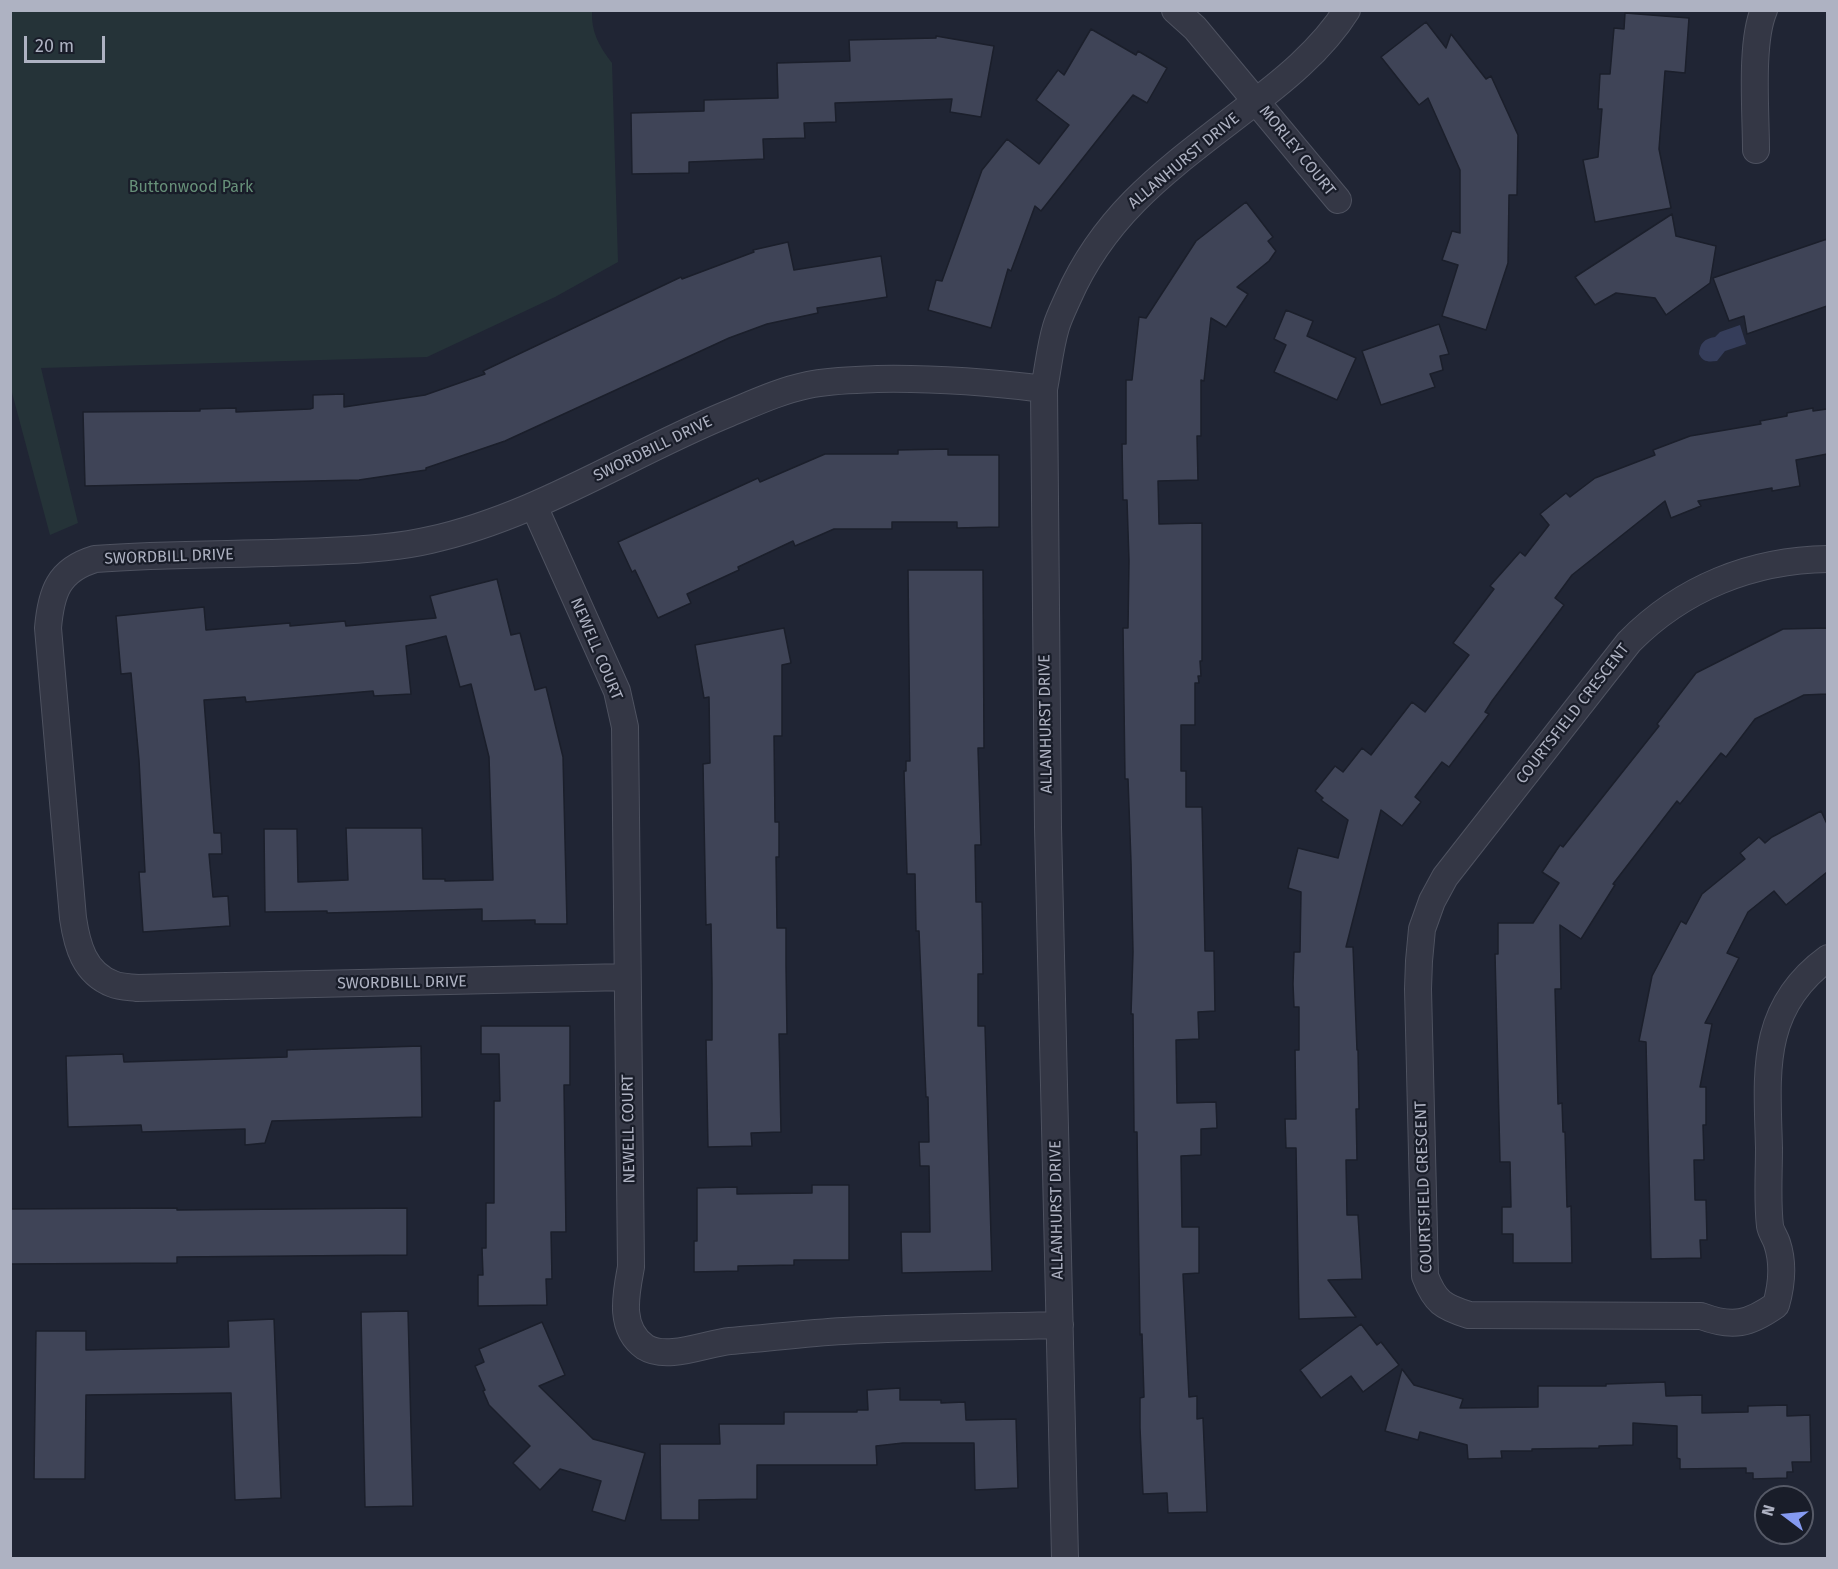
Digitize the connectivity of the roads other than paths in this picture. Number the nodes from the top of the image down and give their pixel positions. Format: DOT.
graph roads {
  1 [pos="1175,10"];
  2 [pos="1347,10"];
  3 [pos="1764,10"];
  4 [pos="1257,101"];
  5 [pos="1756,150"];
  6 [pos="1338,200"];
  7 [pos="1044,390"];
  8 [pos="534,506"];
  9 [pos="1827,559"];
  10 [pos="1827,958"];
  11 [pos="627,977"];
  12 [pos="1060,1325"];
  13 [pos="1065,1558"];
  1 -- 4 [label="street, MORLEY COURT"];
  2 -- 4 [label="street, ALLANHURST DRIVE"];
  3 -- 5 [label="street"];
  4 -- 6 [label="street, MORLEY COURT"];
  4 -- 7 [label="street, ALLANHURST DRIVE"];
  7 -- 8 [label="street, SWORDBILL DRIVE"];
  7 -- 12 [label="street, ALLANHURST DRIVE"];
  8 -- 11 [label="street, NEWELL COURT"];
  8 -- 11 [label="street, SWORDBILL DRIVE"];
  9 -- 10 [label="street, COURTSFIELD CRESCENT"];
  11 -- 12 [label="street, NEWELL COURT"];
  12 -- 13 [label="street, ALLANHURST DRIVE"];
}
